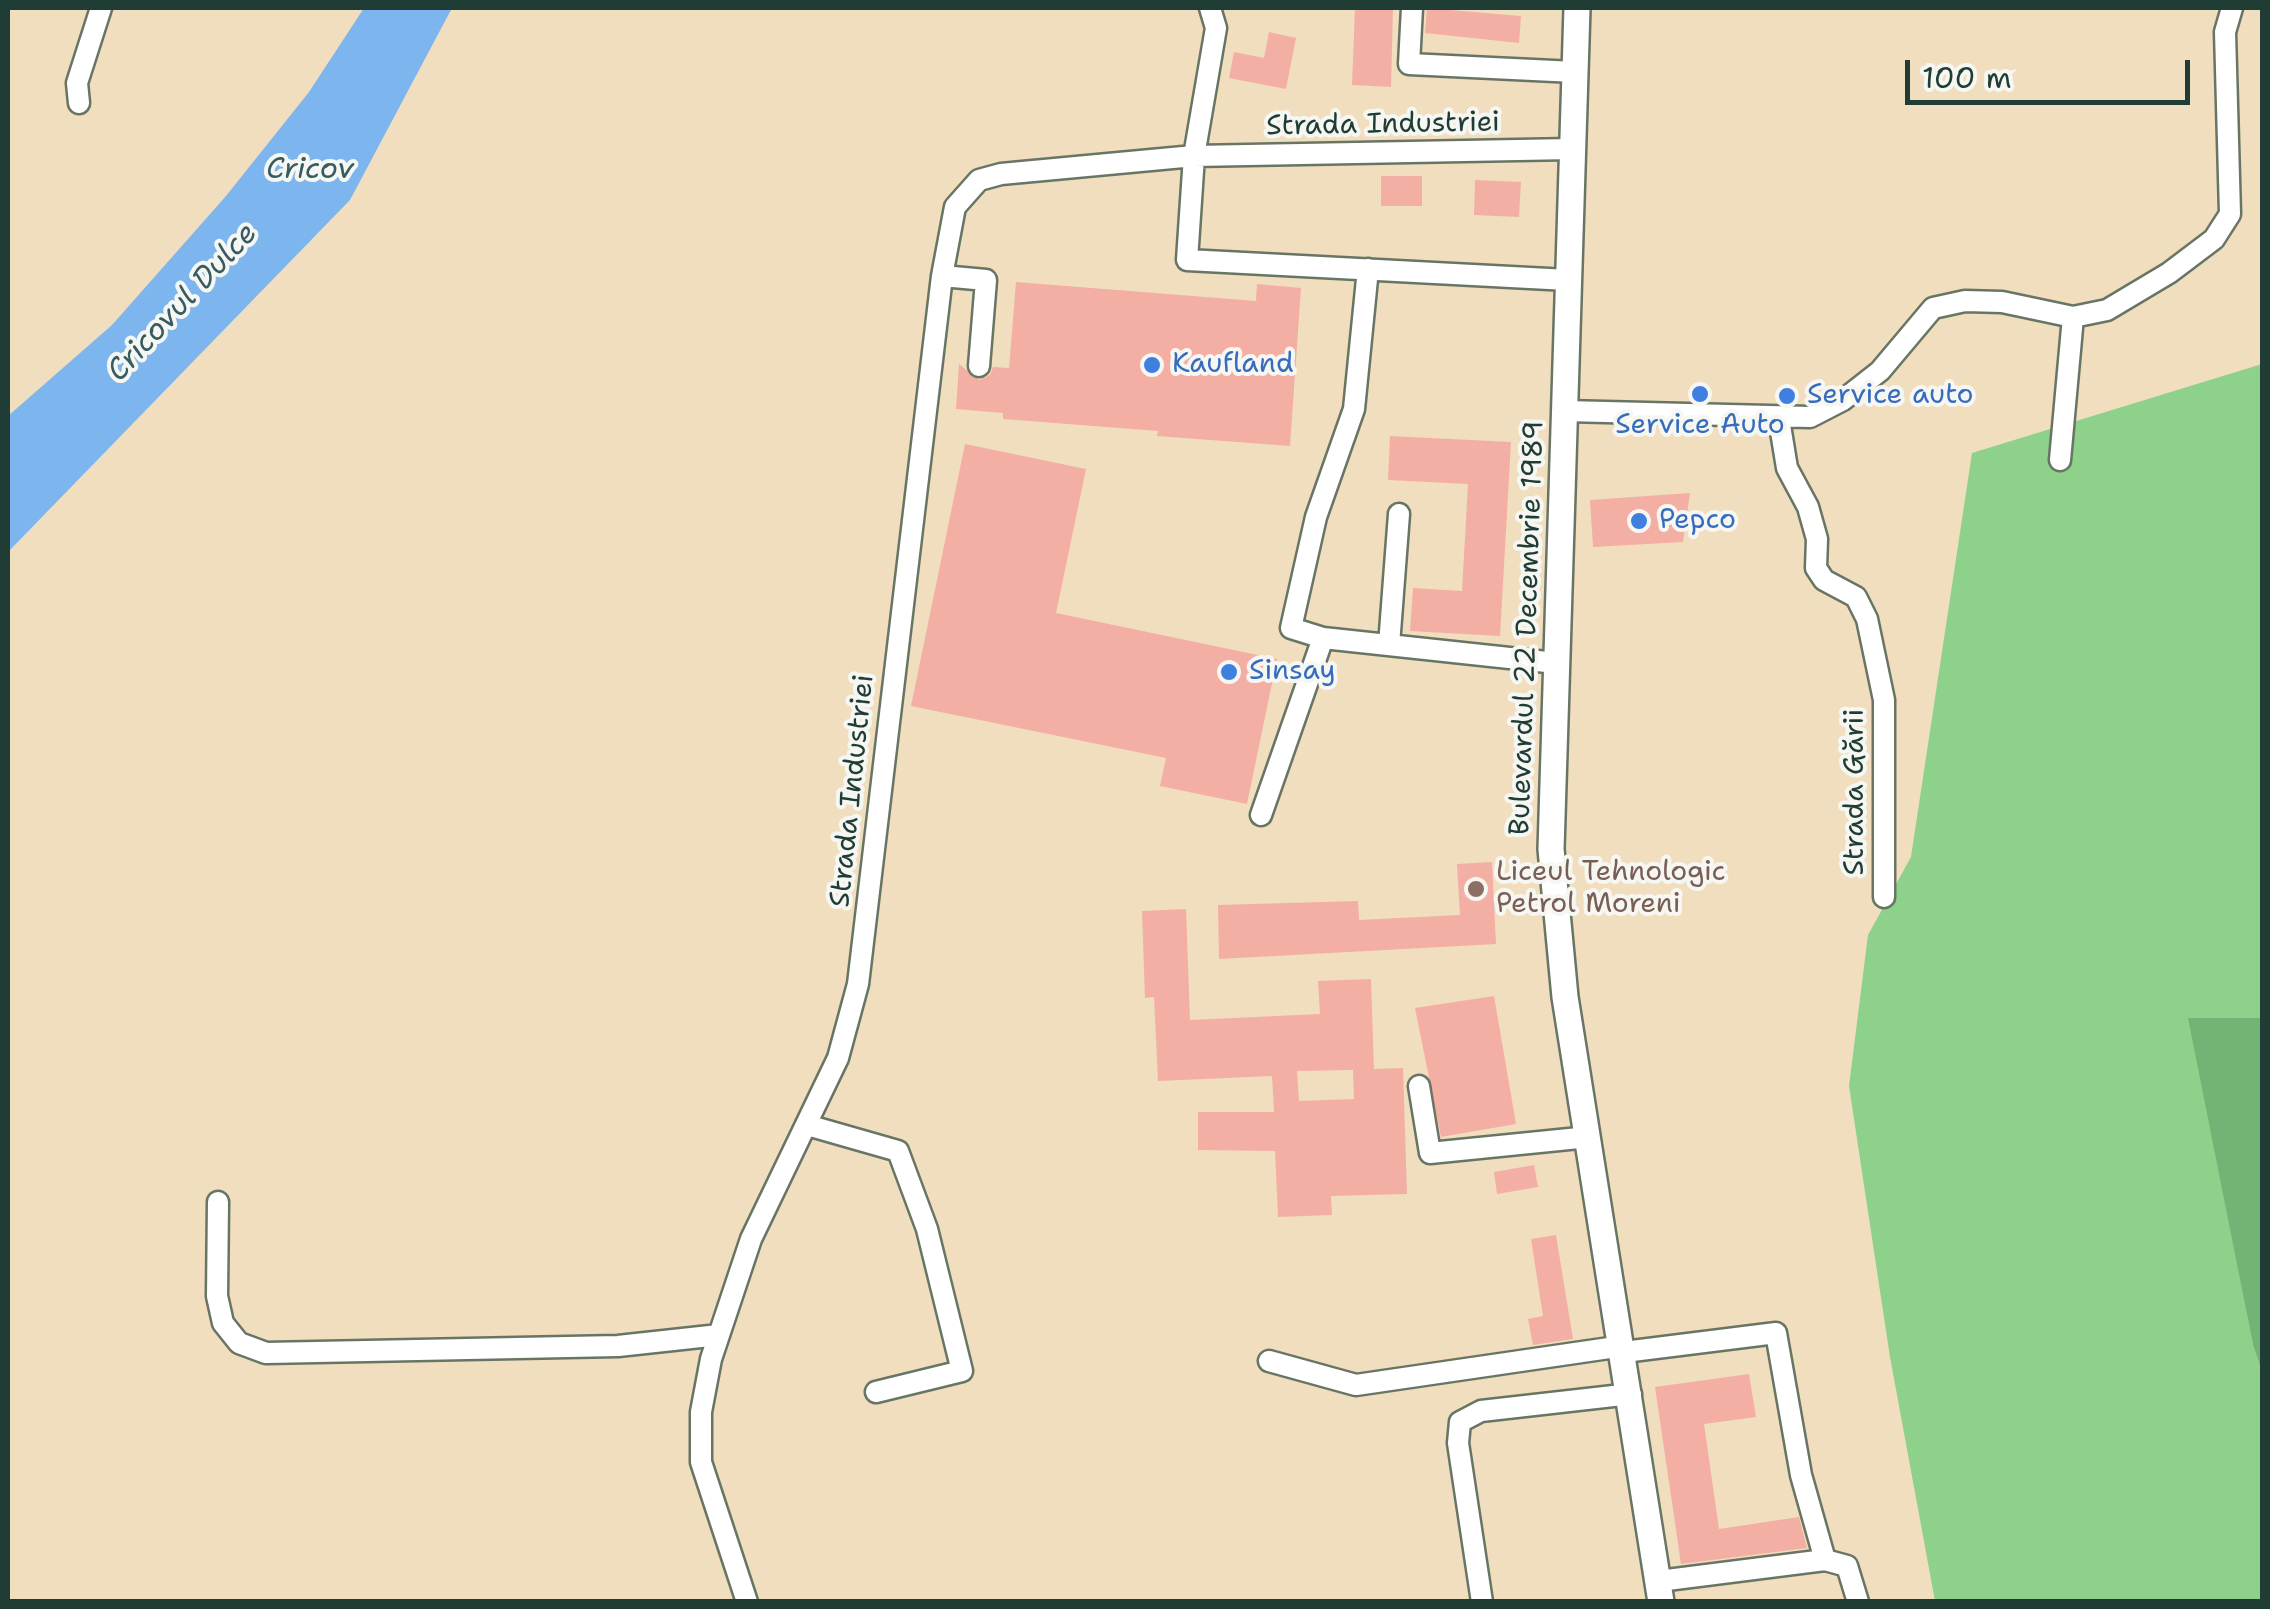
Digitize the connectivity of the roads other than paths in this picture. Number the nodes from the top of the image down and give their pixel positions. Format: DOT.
graph roads {
  1 [pos="101,8"];
  2 [pos="1211,8"];
  3 [pos="1412,8"];
  4 [pos="1577,8"];
  5 [pos="2232,8"];
  6 [pos="1575,72"];
  7 [pos="79,103"];
  8 [pos="1572,149"];
  9 [pos="1194,156"];
  10 [pos="1368,269"];
  11 [pos="942,276"];
  12 [pos="1568,280"];
  13 [pos="2073,317"];
  14 [pos="979,366"];
  15 [pos="1565,411"];
  16 [pos="1780,419"];
  17 [pos="2060,460"];
  18 [pos="1399,514"];
  19 [pos="1323,638"];
  20 [pos="1389,645"];
  21 [pos="1556,663"];
  22 [pos="1261,815"];
  23 [pos="1884,897"];
  24 [pos="1419,1086"];
  25 [pos="807,1125"];
  26 [pos="1589,1137"];
  27 [pos="218,1202"];
  28 [pos="719,1336"];
  29 [pos="1624,1349"];
  30 [pos="1269,1361"];
  31 [pos="876,1392"];
  32 [pos="1630,1394"];
  33 [pos="1825,1560"];
  34 [pos="1660,1591"];
  35 [pos="747,1602"];
  36 [pos="1482,1602"];
  37 [pos="1858,1602"];
  1 -- 7 [label="street"];
  2 -- 9 [label="street"];
  3 -- 6 [label="street"];
  4 -- 6 [label="main road, Bulevardul 22 Decembrie 1989"];
  5 -- 13 [label="street"];
  6 -- 8 [label="main road, Bulevardul 22 Decembrie 1989"];
  8 -- 9 [label="street, Strada Industriei"];
  8 -- 12 [label="main road, Bulevardul 22 Decembrie 1989"];
  9 -- 10 [label="street"];
  9 -- 11 [label="street, Strada Industriei"];
  10 -- 12 [label="street"];
  10 -- 19 [label="street"];
  11 -- 14 [label="street"];
  11 -- 25 [label="street, Strada Industriei"];
  12 -- 15 [label="main road, Bulevardul 22 Decembrie 1989"];
  13 -- 16 [label="street"];
  13 -- 17 [label="street"];
  15 -- 16 [label="street"];
  15 -- 21 [label="main road, Bulevardul 22 Decembrie 1989"];
  16 -- 23 [label="street, Strada Gării"];
  18 -- 20 [label="street"];
  19 -- 20 [label="street"];
  19 -- 22 [label="street"];
  20 -- 21 [label="street"];
  21 -- 26 [label="main road, Bulevardul 22 Decembrie 1989"];
  24 -- 26 [label="street"];
  25 -- 28 [label="street, Strada Industriei"];
  25 -- 31 [label="street"];
  26 -- 29 [label="main road, Bulevardul 22 Decembrie 1989"];
  27 -- 28 [label="street"];
  28 -- 35 [label="street, Strada Industriei"];
  29 -- 30 [label="street"];
  29 -- 32 [label="main road, Bulevardul 22 Decembrie 1989"];
  29 -- 33 [label="street"];
  32 -- 34 [label="main road, Bulevardul 22 Decembrie 1989"];
  32 -- 36 [label="street"];
  33 -- 34 [label="street"];
  33 -- 37 [label="street"];
}
